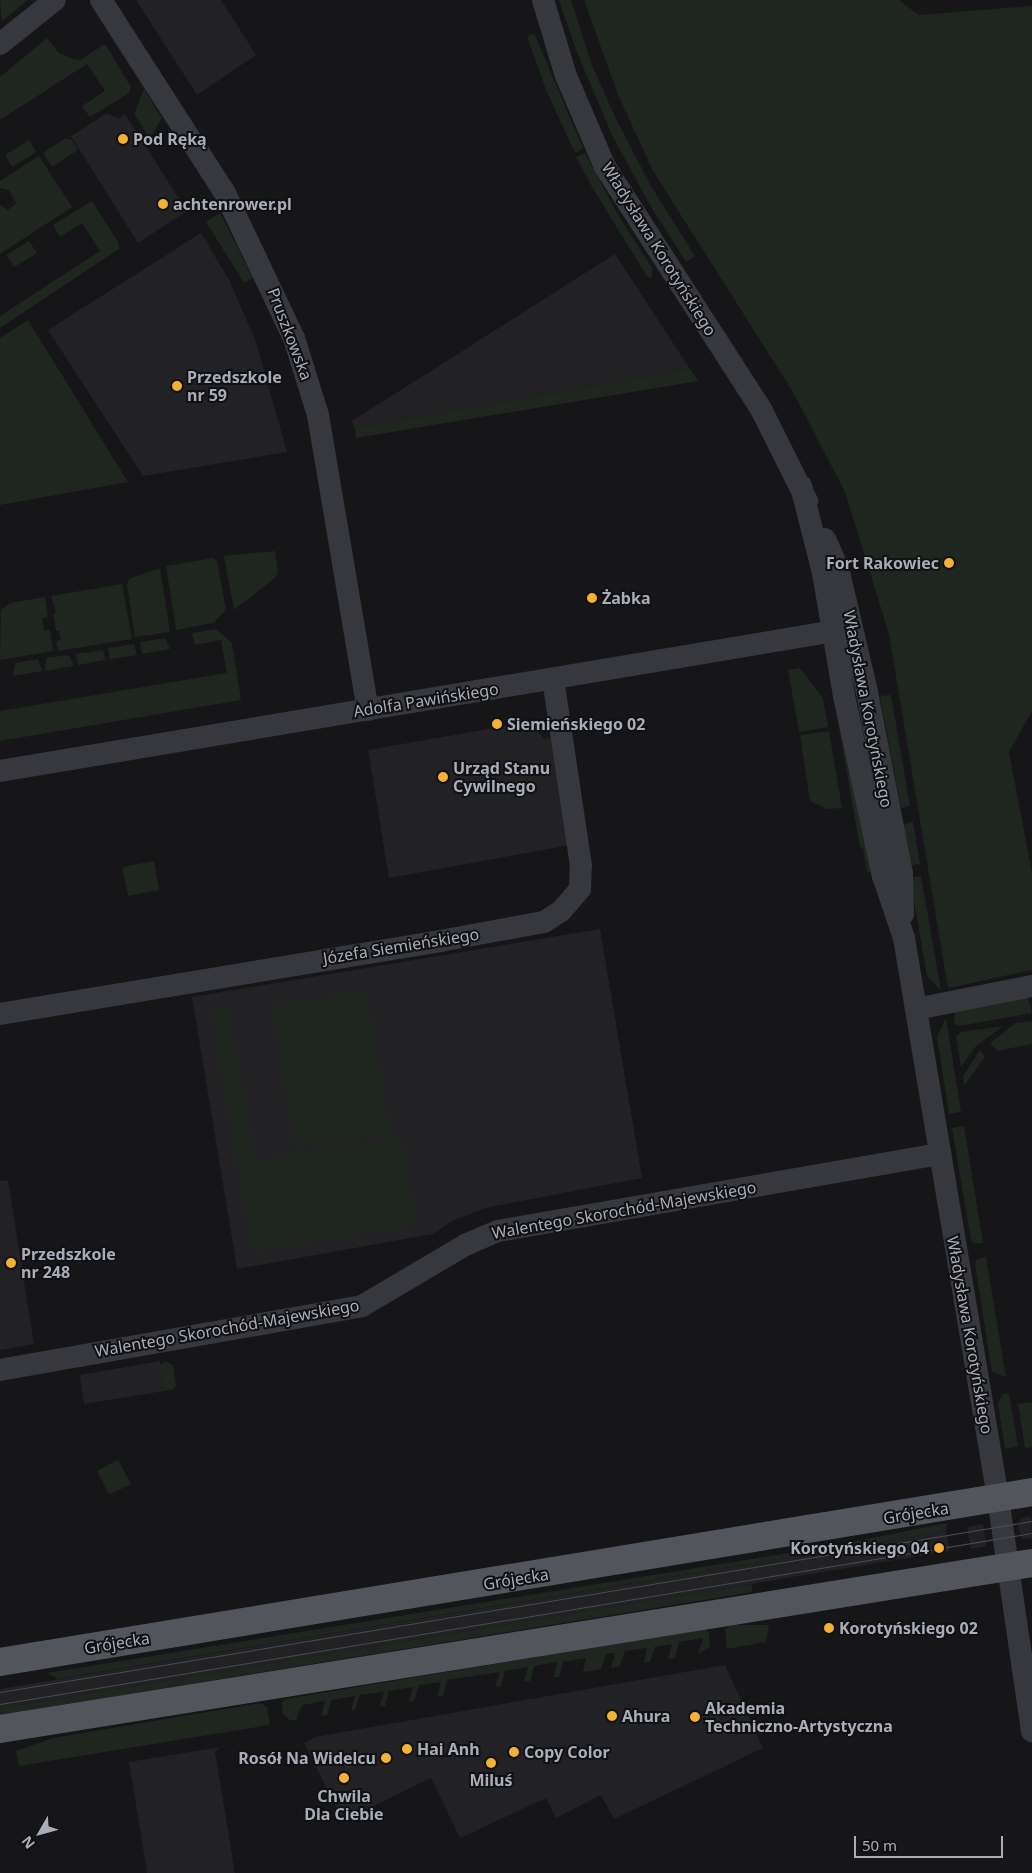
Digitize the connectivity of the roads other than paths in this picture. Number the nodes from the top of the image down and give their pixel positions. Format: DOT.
graph roads {
  1 [pos="55,0"];
  2 [pos="101,0"];
  3 [pos="543,0"];
  4 [pos="0,44"];
  5 [pos="843,630"];
  6 [pos="553,679"];
  7 [pos="368,710"];
  8 [pos="0,771"];
  9 [pos="1032,986"];
  10 [pos="916,1009"];
  11 [pos="0,1014"];
  12 [pos="940,1154"];
  13 [pos="0,1370"];
  14 [pos="1032,1492"];
  15 [pos="998,1498"];
  16 [pos="1019,1566"];
  17 [pos="0,1662"];
  18 [pos="0,1729"];
  19 [pos="1032,1732"];
  1 -- 4 [label="street"];
  2 -- 7 [label="street, Pruszkowska"];
  3 -- 5 [label="street, Władysława Korotyńskiego"];
  5 -- 6 [label="street, Adolfa Pawińskiego"];
  5 -- 10 [label="street, Władysława Korotyńskiego"];
  6 -- 7 [label="street, Adolfa Pawińskiego"];
  6 -- 11 [label="street, Józefa Siemieńskiego"];
  7 -- 8 [label="street, Adolfa Pawińskiego"];
  9 -- 10 [label="street"];
  10 -- 12 [label="street, Władysława Korotyńskiego"];
  12 -- 13 [label="street, Walentego Skorochód-Majewskiego"];
  12 -- 15 [label="street, Władysława Korotyńskiego"];
  14 -- 15 [label="main road, Grójecka"];
  15 -- 16 [label="street, Władysława Korotyńskiego"];
  15 -- 17 [label="main road, Grójecka"];
  16 -- 18 [label="main road"];
  16 -- 19 [label="street, Władysława Korotyńskiego"];
}
